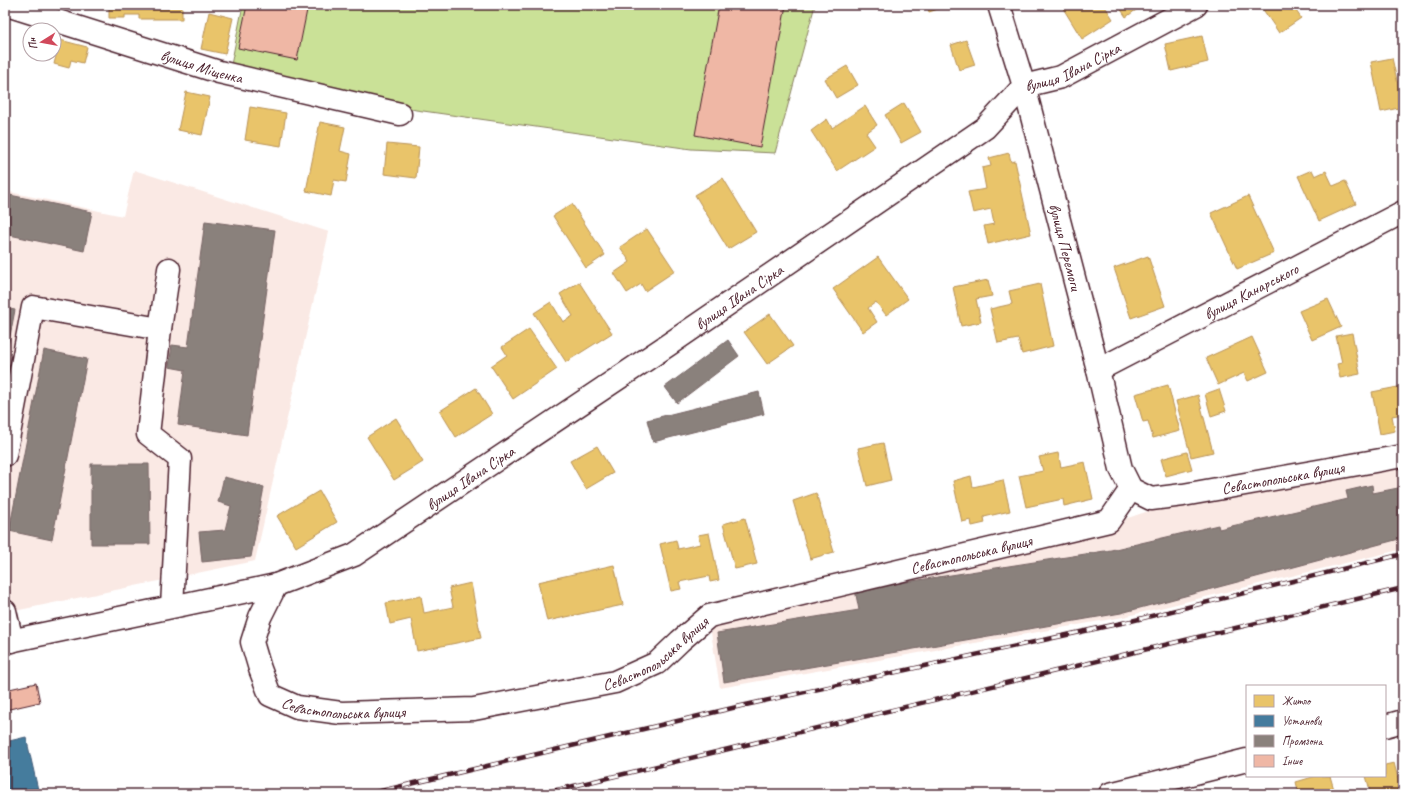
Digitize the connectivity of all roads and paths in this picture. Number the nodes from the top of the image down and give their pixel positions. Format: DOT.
graph roads {
  1 [pos="7,5"];
  2 [pos="999,5"];
  3 [pos="1196,5"];
  4 [pos="1024,86"];
  5 [pos="400,114"];
  6 [pos="1403,212"];
  7 [pos="169,269"];
  8 [pos="160,329"];
  9 [pos="1098,370"];
  10 [pos="5,456"];
  11 [pos="1403,456"];
  12 [pos="1131,489"];
  13 [pos="276,585"];
  14 [pos="172,606"];
  15 [pos="5,611"];
  16 [pos="8,642"];
  17 [pos="1403,721"];
  18 [pos="1386,726"];
  19 [pos="1246,760"];
  20 [pos="1110,794"];
  1 -- 5 [label="street, вулиця Міщенка"];
  2 -- 4 [label="street, вулиця Перемоги"];
  3 -- 4 [label="street, вулиця Івана Сірка"];
  4 -- 9 [label="street, вулиця Перемоги"];
  4 -- 13 [label="street, вулиця Івана Сірка"];
  6 -- 9 [label="street, вулиця Канарського"];
  7 -- 8 [label="street"];
  8 -- 10 [label="street"];
  8 -- 14 [label="street"];
  9 -- 12 [label="street, вулиця Перемоги"];
  11 -- 12 [label="street, Севастопольська вулиця"];
  12 -- 13 [label="street, Севастопольська вулиця"];
  13 -- 14 [label="street"];
  14 -- 16 [label="street"];
  15 -- 16 [label="street"];
  17 -- 18 [label="street"];
  19 -- 20 [label="street"];
}
